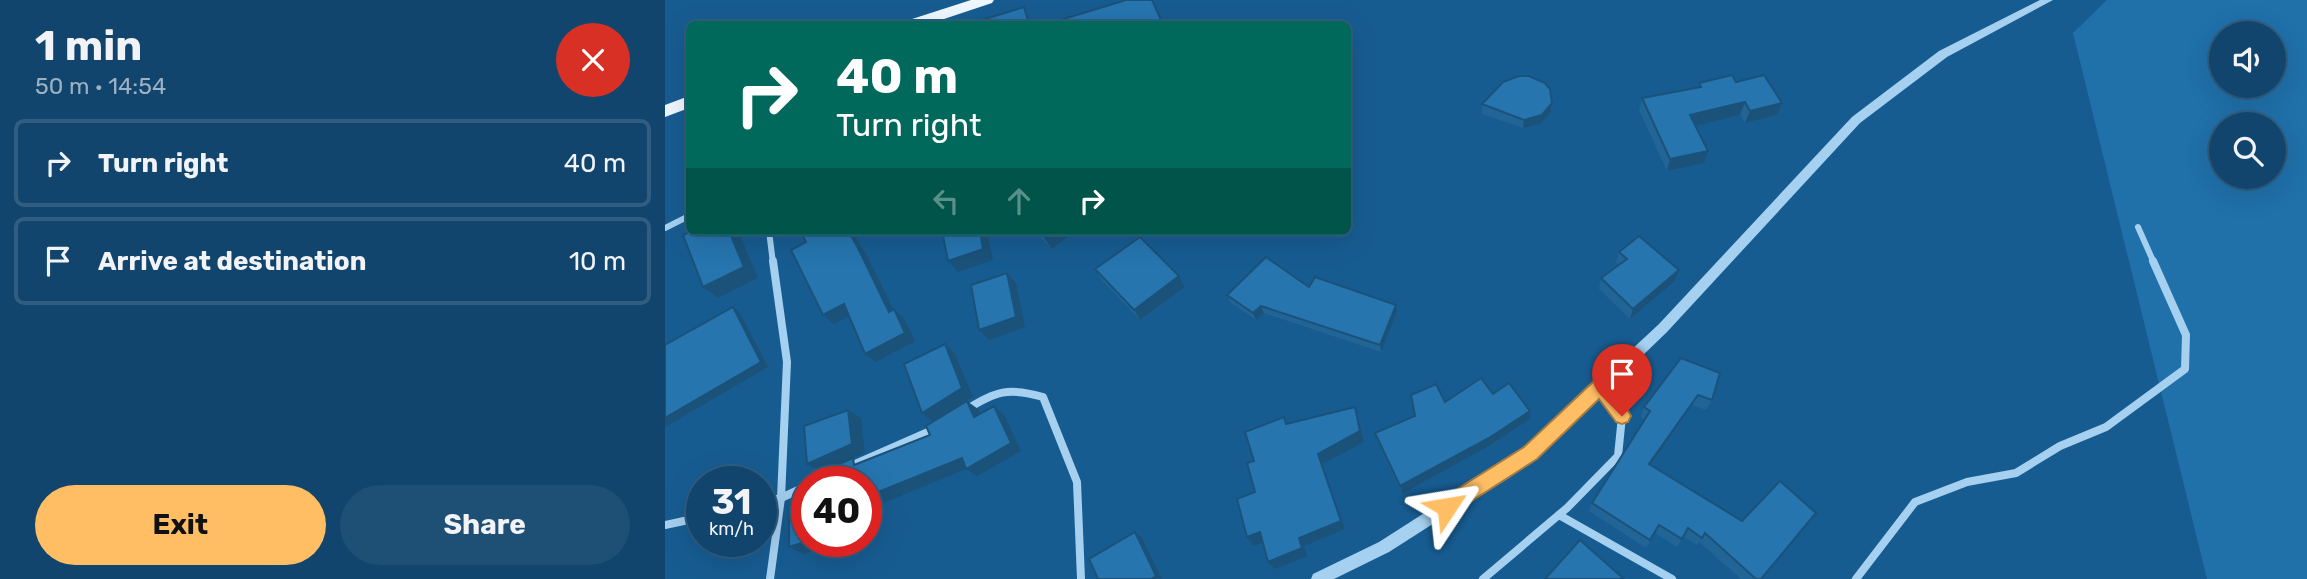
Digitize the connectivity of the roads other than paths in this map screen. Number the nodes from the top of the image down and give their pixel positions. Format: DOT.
graph roads {
  1 [pos="987,0"];
  2 [pos="2048,0"];
  3 [pos="923,21"];
  4 [pos="686,103"];
  5 [pos="665,111"];
  6 [pos="686,218"];
  7 [pos="2138,227"];
  8 [pos="665,228"];
  9 [pos="770,235"];
  10 [pos="1600,387"];
  11 [pos="961,413"];
  12 [pos="949,420"];
  13 [pos="852,466"];
  14 [pos="791,493"];
  15 [pos="781,498"];
  16 [pos="777,499"];
  17 [pos="1559,515"];
  18 [pos="686,520"];
  19 [pos="665,525"];
  20 [pos="1660,576"];
  21 [pos="770,579"];
  22 [pos="1081,579"];
  23 [pos="1318,579"];
  24 [pos="1483,579"];
  25 [pos="1672,579"];
  26 [pos="1856,579"];
  1 -- 3 [label="main road"];
  2 -- 10 [label="street"];
  4 -- 5 [label="main road"];
  6 -- 8 [label="street"];
  7 -- 26 [label="street"];
  9 -- 15 [label="street"];
  10 -- 17 [label="street"];
  10 -- 23 [label="street"];
  11 -- 22 [label="street"];
  12 -- 13 [label="street"];
  14 -- 15 [label="street"];
  15 -- 16 [label="street"];
  15 -- 21 [label="street"];
  17 -- 20 [label="street"];
  17 -- 24 [label="street"];
  18 -- 19 [label="street"];
  20 -- 25 [label="street"];
}
